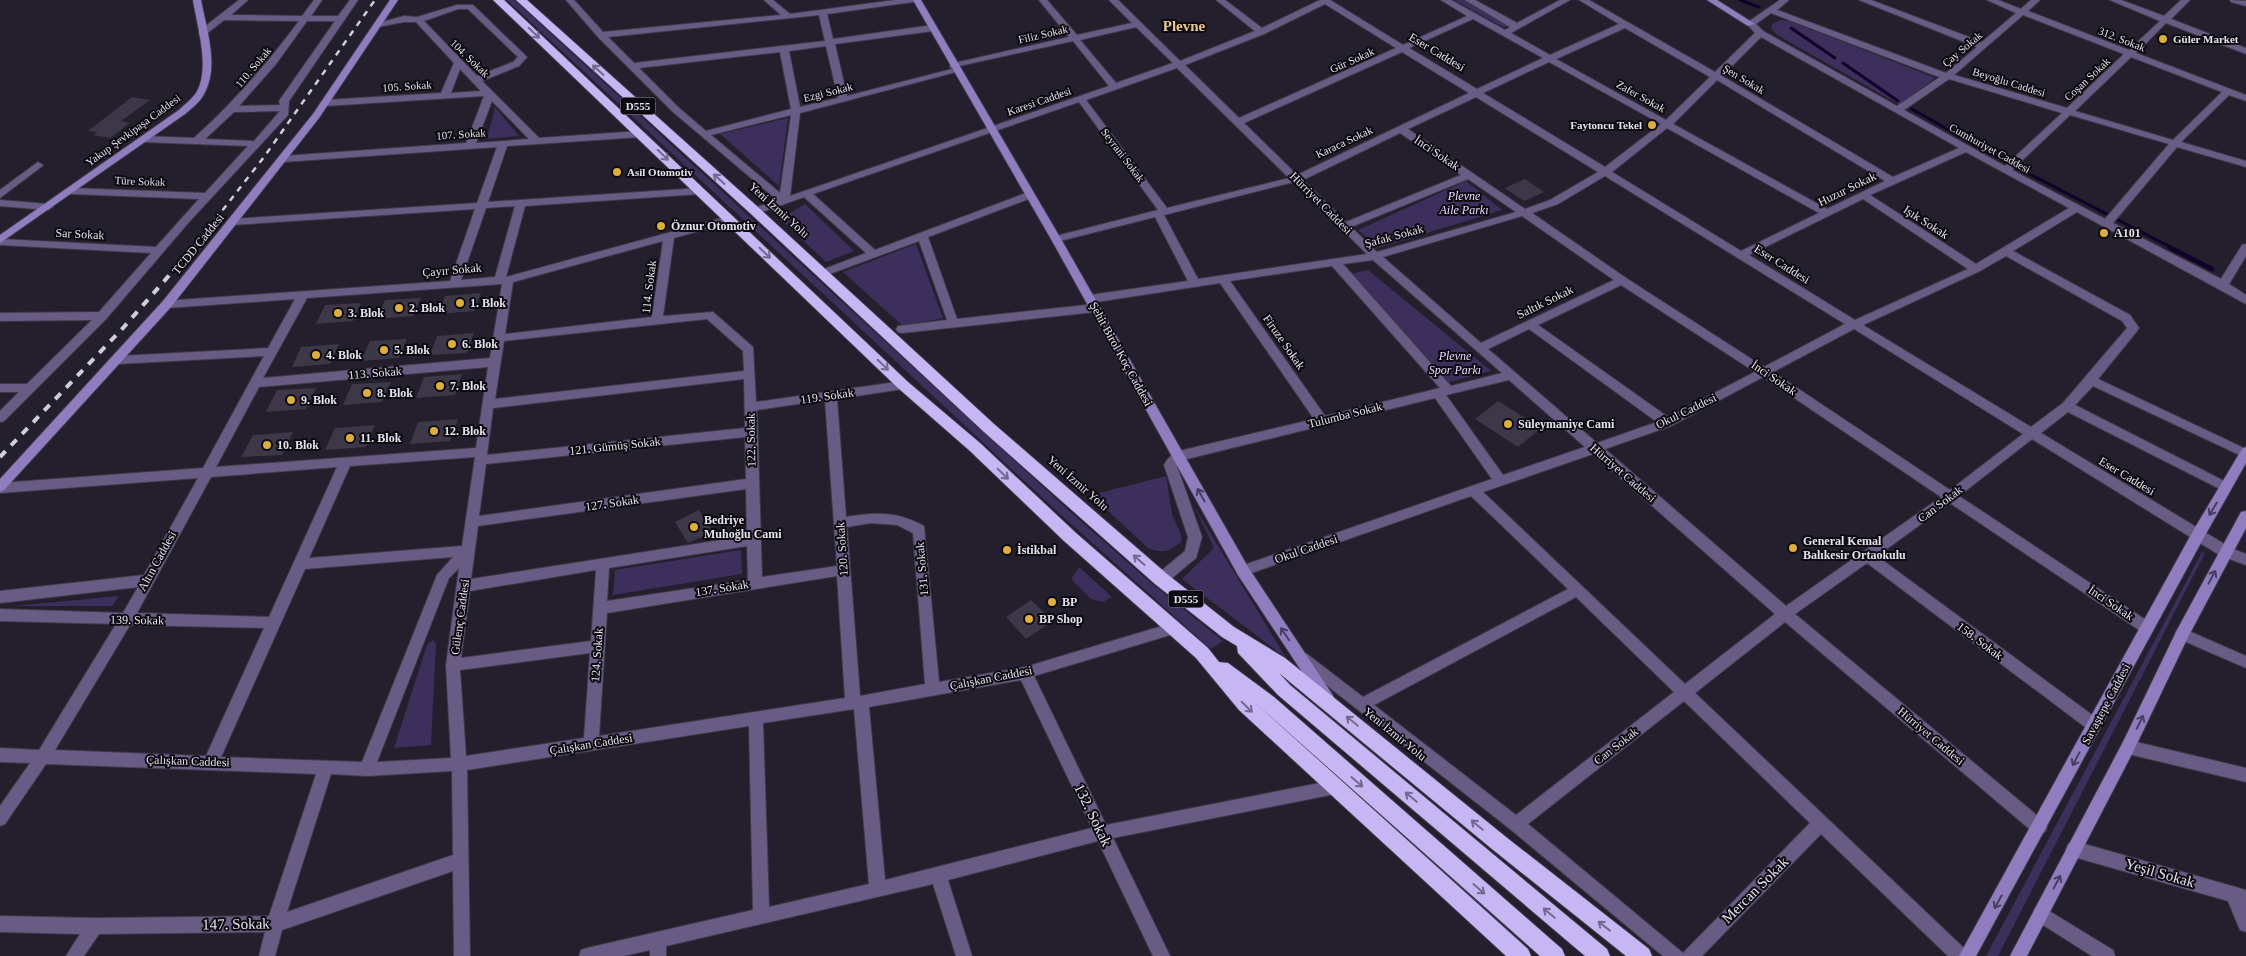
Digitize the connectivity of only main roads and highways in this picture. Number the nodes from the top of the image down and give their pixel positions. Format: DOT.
graph roads {
  1 [pos="197,0"];
  2 [pos="394,0"];
  3 [pos="498,0"];
  4 [pos="521,0"];
  5 [pos="915,0"];
  6 [pos="1711,0"];
  7 [pos="1751,24"];
  8 [pos="0,241"];
  9 [pos="2246,453"];
  10 [pos="0,487"];
  11 [pos="2246,516"];
  12 [pos="1228,632"];
  13 [pos="1202,653"];
  14 [pos="1331,704"];
  15 [pos="1521,956"];
  16 [pos="1555,956"];
  17 [pos="1600,956"];
  18 [pos="1642,956"];
  19 [pos="1967,956"];
  20 [pos="2018,956"];
  1 -- 8 [label="main road, Yakup Şevkipaşa Caddesi"];
  2 -- 10 [label="main road, TCDD Caddesi"];
  3 -- 13 [label="highway, D555, one-way"];
  12 -- 4 [label="highway, Yeni İzmir Yolu / D555, one-way"];
  14 -- 5 [label="main road, Şehit Birol Koç Caddesi, one-way"];
  6 -- 7 [label="main road"];
  9 -- 19 [label="main road, Savaştepe Caddesi, one-way"];
  20 -- 11 [label="main road, one-way"];
  12 -- 14 [label="highway, Yeni İzmir Yolu / D555"];
  17 -- 12 [label="highway, one-way"];
  13 -- 15 [label="highway, D555, one-way"];
  13 -- 16 [label="highway, one-way"];
  18 -- 14 [label="highway, Yeni İzmir Yolu / D555, one-way"];
}
